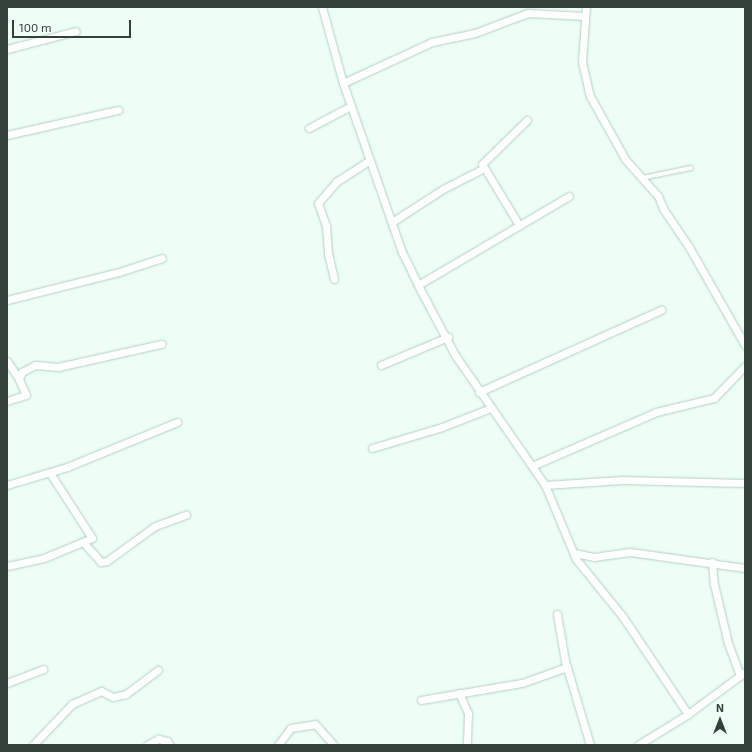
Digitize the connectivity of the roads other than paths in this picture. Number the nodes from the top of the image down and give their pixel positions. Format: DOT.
graph roads {
  1 [pos="322,7"];
  2 [pos="586,7"];
  3 [pos="585,16"];
  4 [pos="76,31"];
  5 [pos="7,49"];
  6 [pos="343,83"];
  7 [pos="351,106"];
  8 [pos="118,110"];
  9 [pos="527,120"];
  10 [pos="310,128"];
  11 [pos="7,135"];
  12 [pos="370,160"];
  13 [pos="484,168"];
  14 [pos="691,168"];
  15 [pos="641,178"];
  16 [pos="569,196"];
  17 [pos="392,222"];
  18 [pos="519,225"];
  19 [pos="162,258"];
  20 [pos="334,279"];
  21 [pos="418,285"];
  22 [pos="7,300"];
  23 [pos="661,310"];
  24 [pos="448,337"];
  25 [pos="161,344"];
  26 [pos="745,345"];
  27 [pos="7,361"];
  28 [pos="381,365"];
  29 [pos="745,366"];
  30 [pos="19,379"];
  31 [pos="479,392"];
  32 [pos="7,401"];
  33 [pos="491,408"];
  34 [pos="177,422"];
  35 [pos="372,448"];
  36 [pos="532,466"];
  37 [pos="50,473"];
  38 [pos="745,483"];
  39 [pos="545,484"];
  40 [pos="7,485"];
  41 [pos="186,515"];
  42 [pos="83,542"];
  43 [pos="574,553"];
  44 [pos="594,557"];
  45 [pos="712,562"];
  46 [pos="581,564"];
  47 [pos="7,566"];
  48 [pos="745,568"];
  49 [pos="557,614"];
  50 [pos="567,667"];
  51 [pos="43,669"];
  52 [pos="158,670"];
  53 [pos="743,674"];
  54 [pos="7,683"];
  55 [pos="459,693"];
  56 [pos="421,700"];
  57 [pos="688,714"];
  58 [pos="33,745"];
  59 [pos="147,745"];
  60 [pos="170,745"];
  61 [pos="278,745"];
  62 [pos="334,745"];
  63 [pos="467,745"];
  64 [pos="590,745"];
  65 [pos="638,745"];
  1 -- 6 [label="street"];
  2 -- 3 [label="street"];
  3 -- 6 [label="street"];
  3 -- 15 [label="street"];
  4 -- 5 [label="street"];
  6 -- 7 [label="street"];
  7 -- 10 [label="street"];
  7 -- 12 [label="street"];
  8 -- 11 [label="street"];
  9 -- 13 [label="street"];
  12 -- 17 [label="street"];
  12 -- 20 [label="street"];
  13 -- 17 [label="street"];
  13 -- 18 [label="street"];
  14 -- 15 [label="lane"];
  15 -- 26 [label="street"];
  16 -- 18 [label="street"];
  17 -- 21 [label="street"];
  18 -- 21 [label="street"];
  19 -- 22 [label="street"];
  21 -- 24 [label="street"];
  23 -- 31 [label="street"];
  24 -- 28 [label="street"];
  24 -- 31 [label="street"];
  25 -- 30 [label="street"];
  27 -- 30 [label="street"];
  29 -- 36 [label="street"];
  30 -- 32 [label="street"];
  31 -- 33 [label="street"];
  33 -- 35 [label="street"];
  33 -- 36 [label="street"];
  34 -- 37 [label="street"];
  36 -- 39 [label="street"];
  37 -- 40 [label="street"];
  37 -- 42 [label="street"];
  38 -- 39 [label="street"];
  39 -- 43 [label="street"];
  41 -- 42 [label="street"];
  42 -- 47 [label="street"];
  43 -- 44 [label="street"];
  43 -- 46 [label="street"];
  44 -- 45 [label="street"];
  44 -- 46 [label="street"];
  45 -- 48 [label="street"];
  45 -- 53 [label="street"];
  46 -- 57 [label="street"];
  49 -- 50 [label="street"];
  50 -- 55 [label="street"];
  50 -- 64 [label="street"];
  51 -- 54 [label="street"];
  52 -- 58 [label="street"];
  53 -- 57 [label="street"];
  55 -- 56 [label="street"];
  55 -- 63 [label="street"];
  57 -- 65 [label="street"];
  59 -- 60 [label="street"];
  61 -- 62 [label="street"];
}
